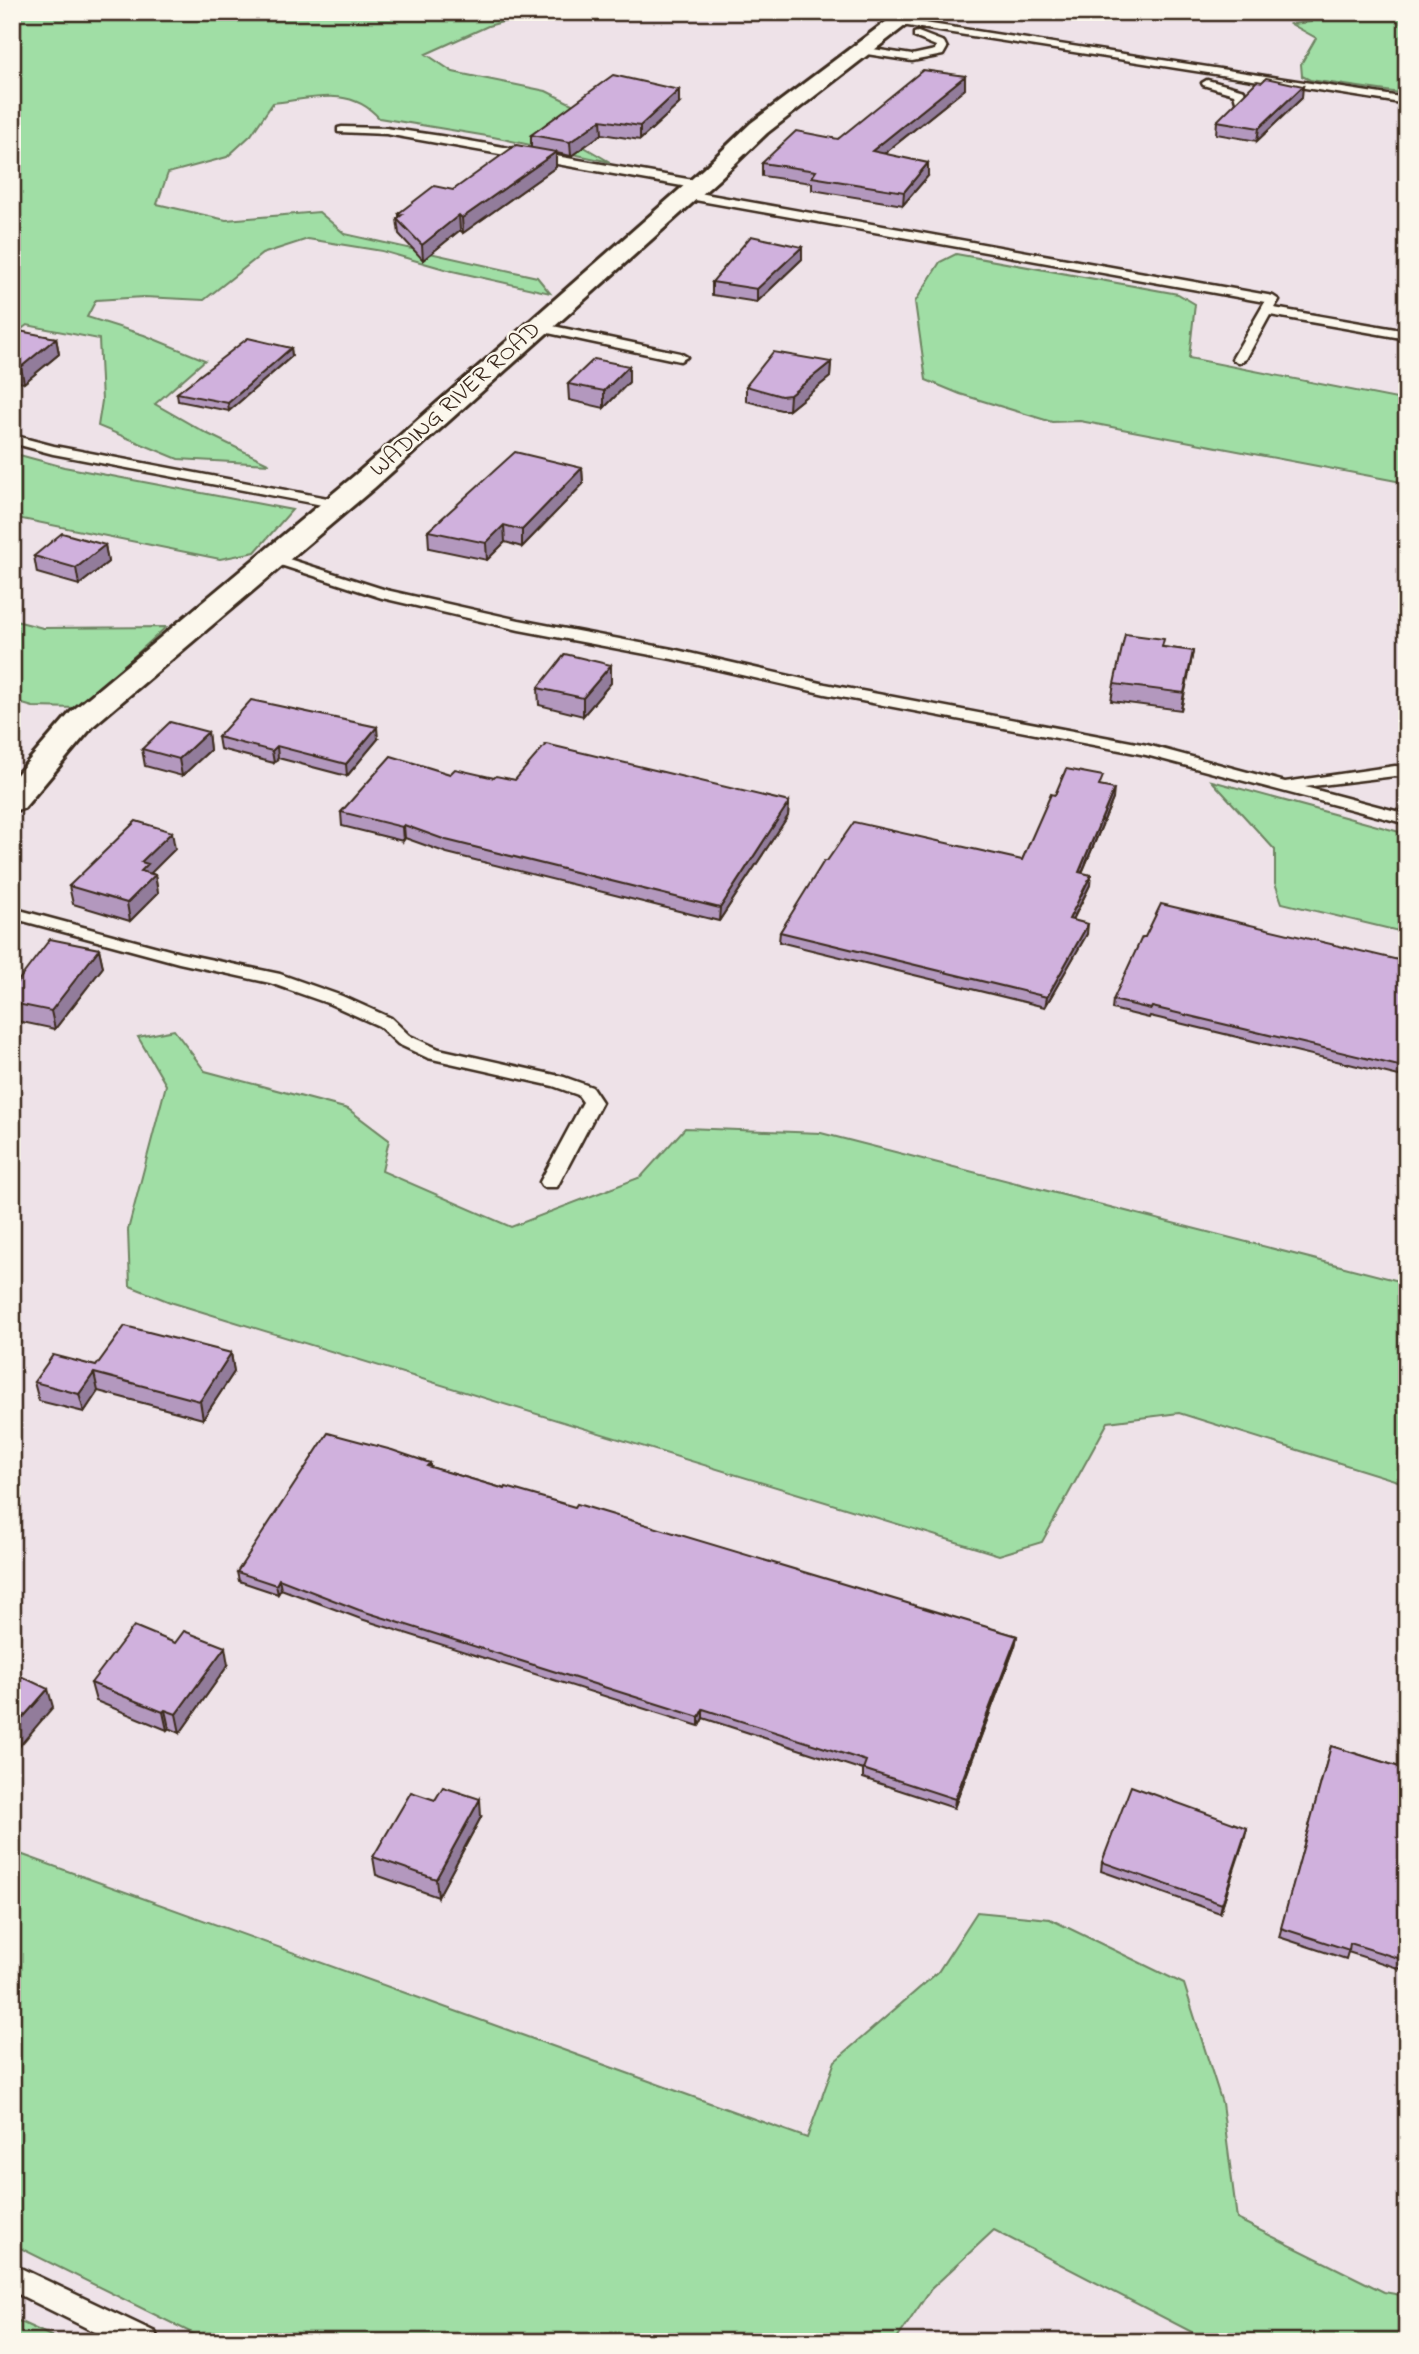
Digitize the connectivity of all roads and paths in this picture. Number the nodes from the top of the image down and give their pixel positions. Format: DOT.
graph roads {
  1 [pos="904,25"];
  2 [pos="860,50"];
  3 [pos="1174,77"];
  4 [pos="1201,82"];
  5 [pos="1240,99"];
  6 [pos="1407,102"];
  7 [pos="342,130"];
  8 [pos="693,190"];
  9 [pos="1267,311"];
  10 [pos="539,327"];
  11 [pos="1407,335"];
  12 [pos="680,356"];
  13 [pos="1239,359"];
  14 [pos="12,439"];
  15 [pos="338,504"];
  16 [pos="273,558"];
  17 [pos="1407,772"];
  18 [pos="1280,786"];
  19 [pos="12,801"];
  20 [pos="1407,819"];
  21 [pos="12,913"];
  22 [pos="550,1182"];
  23 [pos="12,2277"];
  24 [pos="145,2342"];
  1 -- 2 [label="main road, WADING RIVER ROAD"];
  1 -- 2 [label="lane"];
  1 -- 3 [label="lane"];
  1 -- 6 [label="lane"];
  2 -- 8 [label="main road, WADING RIVER ROAD"];
  4 -- 5 [label="lane"];
  7 -- 8 [label="lane"];
  8 -- 9 [label="lane"];
  8 -- 10 [label="main road, WADING RIVER ROAD"];
  9 -- 11 [label="lane"];
  9 -- 13 [label="lane"];
  10 -- 12 [label="lane"];
  10 -- 15 [label="main road, WADING RIVER ROAD"];
  14 -- 15 [label="lane"];
  15 -- 16 [label="main road, WADING RIVER ROAD"];
  16 -- 18 [label="lane"];
  16 -- 19 [label="main road, WADING RIVER ROAD"];
  17 -- 18 [label="lane"];
  18 -- 20 [label="lane"];
  21 -- 22 [label="lane"];
  23 -- 24 [label="lane"];
}
